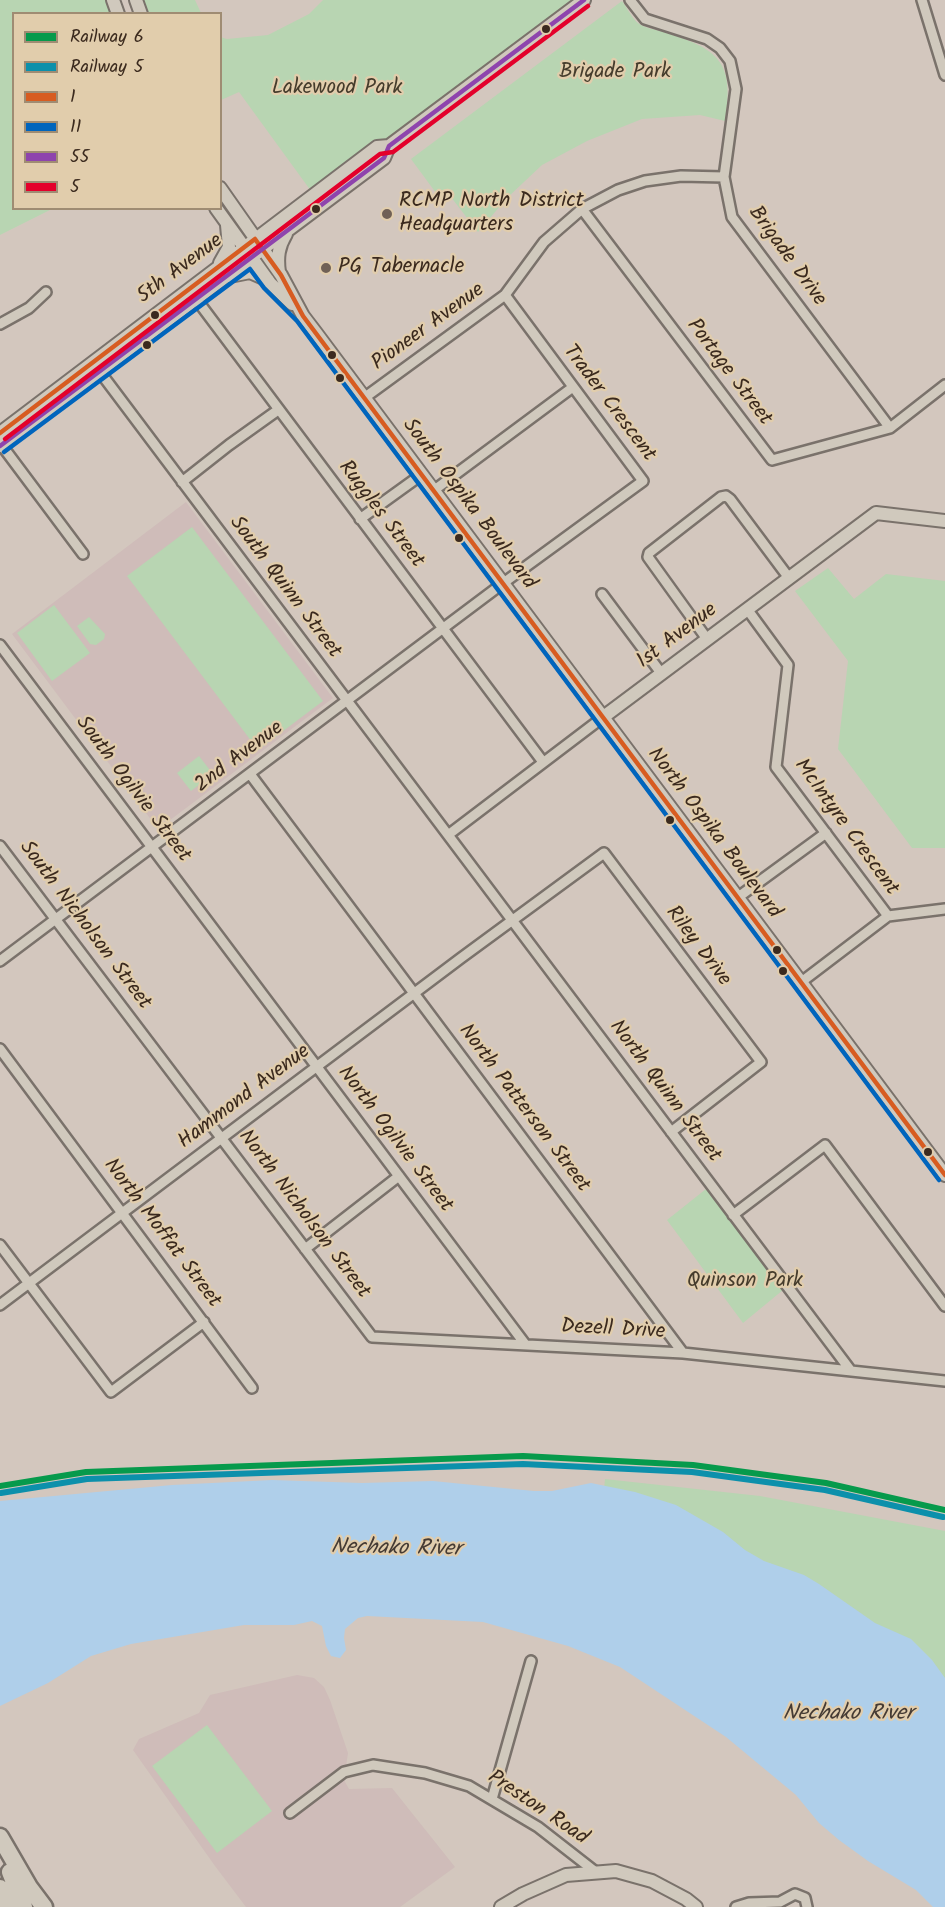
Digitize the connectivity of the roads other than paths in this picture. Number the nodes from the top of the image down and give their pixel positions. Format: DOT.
graph roads {
  1 [pos="584,0"];
  2 [pos="630,0"];
  3 [pos="922,0"];
  4 [pos="945,75"];
  5 [pos="389,146"];
  6 [pos="724,177"];
  7 [pos="222,191"];
  8 [pos="582,209"];
  9 [pos="217,210"];
  10 [pos="239,215"];
  11 [pos="285,216"];
  12 [pos="227,224"];
  13 [pos="288,231"];
  14 [pos="259,244"];
  15 [pos="248,252"];
  16 [pos="219,274"];
  17 [pos="274,276"];
  18 [pos="45,292"];
  19 [pos="192,294"];
  20 [pos="505,295"];
  21 [pos="0,324"];
  22 [pos="96,367"];
  23 [pos="945,385"];
  24 [pos="573,387"];
  25 [pos="364,398"];
  26 [pos="278,410"];
  27 [pos="890,428"];
  28 [pos="0,442"];
  29 [pos="421,475"];
  30 [pos="182,483"];
  31 [pos="433,491"];
  32 [pos="360,519"];
  33 [pos="945,521"];
  34 [pos="83,554"];
  35 [pos="789,578"];
  36 [pos="502,584"];
  37 [pos="602,594"];
  38 [pos="747,609"];
  39 [pos="443,629"];
  40 [pos="707,639"];
  41 [pos="0,645"];
  42 [pos="661,674"];
  43 [pos="346,701"];
  44 [pos="602,718"];
  45 [pos="543,762"];
  46 [pos="250,774"];
  47 [pos="826,833"];
  48 [pos="448,835"];
  49 [pos="0,846"];
  50 [pos="152,846"];
  51 [pos="737,898"];
  52 [pos="945,909"];
  53 [pos="888,916"];
  54 [pos="512,920"];
  55 [pos="56,921"];
  56 [pos="235,957"];
  57 [pos="0,961"];
  58 [pos="800,983"];
  59 [pos="413,994"];
  60 [pos="139,1029"];
  61 [pos="0,1049"];
  62 [pos="317,1066"];
  63 [pos="671,1132"];
  64 [pos="222,1137"];
  65 [pos="945,1175"];
  66 [pos="399,1176"];
  67 [pos="122,1212"];
  68 [pos="733,1215"];
  69 [pos="0,1245"];
  70 [pos="305,1249"];
  71 [pos="29,1283"];
  72 [pos="0,1305"];
  73 [pos="945,1306"];
  74 [pos="204,1322"];
  75 [pos="372,1337"];
  76 [pos="525,1344"];
  77 [pos="683,1353"];
  78 [pos="851,1371"];
  79 [pos="945,1381"];
  80 [pos="252,1388"];
  81 [pos="531,1661"];
  82 [pos="492,1800"];
  83 [pos="290,1813"];
  84 [pos="0,1837"];
  85 [pos="0,1845"];
  86 [pos="597,1873"];
  87 [pos="0,1888"];
  88 [pos="782,1905"];
  89 [pos="8,1907"];
  90 [pos="24,1907"];
  91 [pos="44,1907"];
  92 [pos="501,1907"];
  93 [pos="696,1907"];
  94 [pos="736,1907"];
  95 [pos="807,1907"];
  1 -- 5 [label="street, 5th Avenue"];
  2 -- 6 [label="street, Brigade Drive"];
  3 -- 4 [label="street"];
  5 -- 11 [label="street, 5th Avenue"];
  5 -- 13 [label="street, 5th Avenue"];
  6 -- 8 [label="street, Pioneer Avenue"];
  6 -- 27 [label="street, Brigade Drive"];
  7 -- 10 [label="street, South Ospika Boulevard"];
  8 -- 20 [label="street, Pioneer Avenue"];
  8 -- 27 [label="street, Portage Street"];
  9 -- 12 [label="street, South Ospika Boulevard"];
  10 -- 11 [label="street"];
  10 -- 14 [label="street, South Ospika Boulevard"];
  11 -- 14 [label="street, 5th Avenue"];
  12 -- 15 [label="street, South Ospika Boulevard"];
  12 -- 16 [label="street"];
  13 -- 14 [label="street, 5th Avenue"];
  13 -- 17 [label="street"];
  14 -- 15 [label="street, 5th Avenue"];
  14 -- 17 [label="street, South Ospika Boulevard"];
  15 -- 16 [label="street, 5th Avenue"];
  15 -- 17 [label="street, South Ospika Boulevard"];
  16 -- 17 [label="street"];
  16 -- 19 [label="street, 5th Avenue"];
  17 -- 25 [label="street, South Ospika Boulevard"];
  18 -- 21 [label="street"];
  19 -- 22 [label="street, 5th Avenue"];
  19 -- 26 [label="street, Ruggles Street"];
  20 -- 24 [label="street, Trader Crescent"];
  20 -- 25 [label="street, Pioneer Avenue"];
  22 -- 28 [label="street, 5th Avenue"];
  22 -- 30 [label="street, South Quinn Street"];
  23 -- 27 [label="street"];
  24 -- 31 [label="street"];
  24 -- 36 [label="street, Trader Crescent"];
  25 -- 29 [label="street, South Ospika Boulevard"];
  26 -- 30 [label="street"];
  26 -- 32 [label="street, Ruggles Street"];
  28 -- 34 [label="street"];
  29 -- 31 [label="street, South Ospika Boulevard"];
  29 -- 32 [label="street"];
  30 -- 43 [label="street, South Quinn Street"];
  31 -- 36 [label="street, South Ospika Boulevard"];
  32 -- 39 [label="street, Ruggles Street"];
  33 -- 35 [label="street, 1st Avenue"];
  35 -- 38 [label="street, 1st Avenue"];
  35 -- 40 [label="street"];
  36 -- 39 [label="street, 2nd Avenue"];
  36 -- 44 [label="street, South Ospika Boulevard"];
  37 -- 42 [label="street"];
  38 -- 40 [label="street, 1st Avenue"];
  38 -- 47 [label="street, McIntyre Crescent"];
  39 -- 43 [label="street, 2nd Avenue"];
  39 -- 45 [label="street, Ruggles Street"];
  40 -- 42 [label="street, 1st Avenue"];
  41 -- 50 [label="street, South Ogilvie Street"];
  42 -- 44 [label="street, 1st Avenue"];
  43 -- 46 [label="street, 2nd Avenue"];
  43 -- 48 [label="street, South Quinn Street"];
  44 -- 45 [label="street, 1st Avenue"];
  44 -- 51 [label="street, North Ospika Boulevard"];
  45 -- 48 [label="street, 1st Avenue"];
  46 -- 50 [label="street, 2nd Avenue"];
  46 -- 59 [label="street, North Patterson Street"];
  47 -- 51 [label="street"];
  47 -- 53 [label="street, McIntyre Crescent"];
  48 -- 54 [label="street, North Quinn Street"];
  49 -- 55 [label="street, South Nicholson Street"];
  50 -- 55 [label="street, 2nd Avenue"];
  50 -- 56 [label="street, South Ogilvie Street"];
  51 -- 58 [label="street, North Ospika Boulevard"];
  52 -- 53 [label="street, McIntyre Crescent"];
  53 -- 58 [label="street"];
  54 -- 59 [label="street, Hammond Avenue"];
  54 -- 63 [label="street, North Quinn Street"];
  54 -- 63 [label="street, Riley Drive"];
  55 -- 57 [label="street, 2nd Avenue"];
  55 -- 60 [label="street, South Nicholson Street"];
  56 -- 62 [label="street, North Ogilvie Street"];
  58 -- 65 [label="street, North Ospika Boulevard"];
  59 -- 62 [label="street, Hammond Avenue"];
  59 -- 77 [label="street, North Patterson Street"];
  60 -- 64 [label="street, North Nicholson Street"];
  61 -- 67 [label="street, North Moffat Street"];
  62 -- 64 [label="street, Hammond Avenue"];
  62 -- 66 [label="street, North Ogilvie Street"];
  63 -- 68 [label="street, North Quinn Street"];
  64 -- 67 [label="street, Hammond Avenue"];
  64 -- 70 [label="street, North Nicholson Street"];
  66 -- 70 [label="street"];
  66 -- 76 [label="street, North Ogilvie Street"];
  67 -- 71 [label="street, Hammond Avenue"];
  67 -- 74 [label="street, North Moffat Street"];
  68 -- 73 [label="street"];
  68 -- 78 [label="street, North Quinn Street"];
  69 -- 71 [label="street"];
  70 -- 75 [label="street, North Nicholson Street"];
  71 -- 72 [label="street, Hammond Avenue"];
  71 -- 74 [label="street"];
  74 -- 80 [label="street, North Moffat Street"];
  75 -- 76 [label="street, Dezell Drive"];
  76 -- 77 [label="street, Dezell Drive"];
  77 -- 78 [label="street, Dezell Drive"];
  78 -- 79 [label="street, Dezell Drive"];
  81 -- 82 [label="street"];
  82 -- 83 [label="street, Preston Road"];
  82 -- 86 [label="street, Preston Road"];
  84 -- 91 [label="highway"];
  85 -- 90 [label="highway"];
  86 -- 92 [label="street"];
  86 -- 93 [label="street"];
  87 -- 89 [label="highway"];
  88 -- 94 [label="street"];
  88 -- 95 [label="street"];
}
